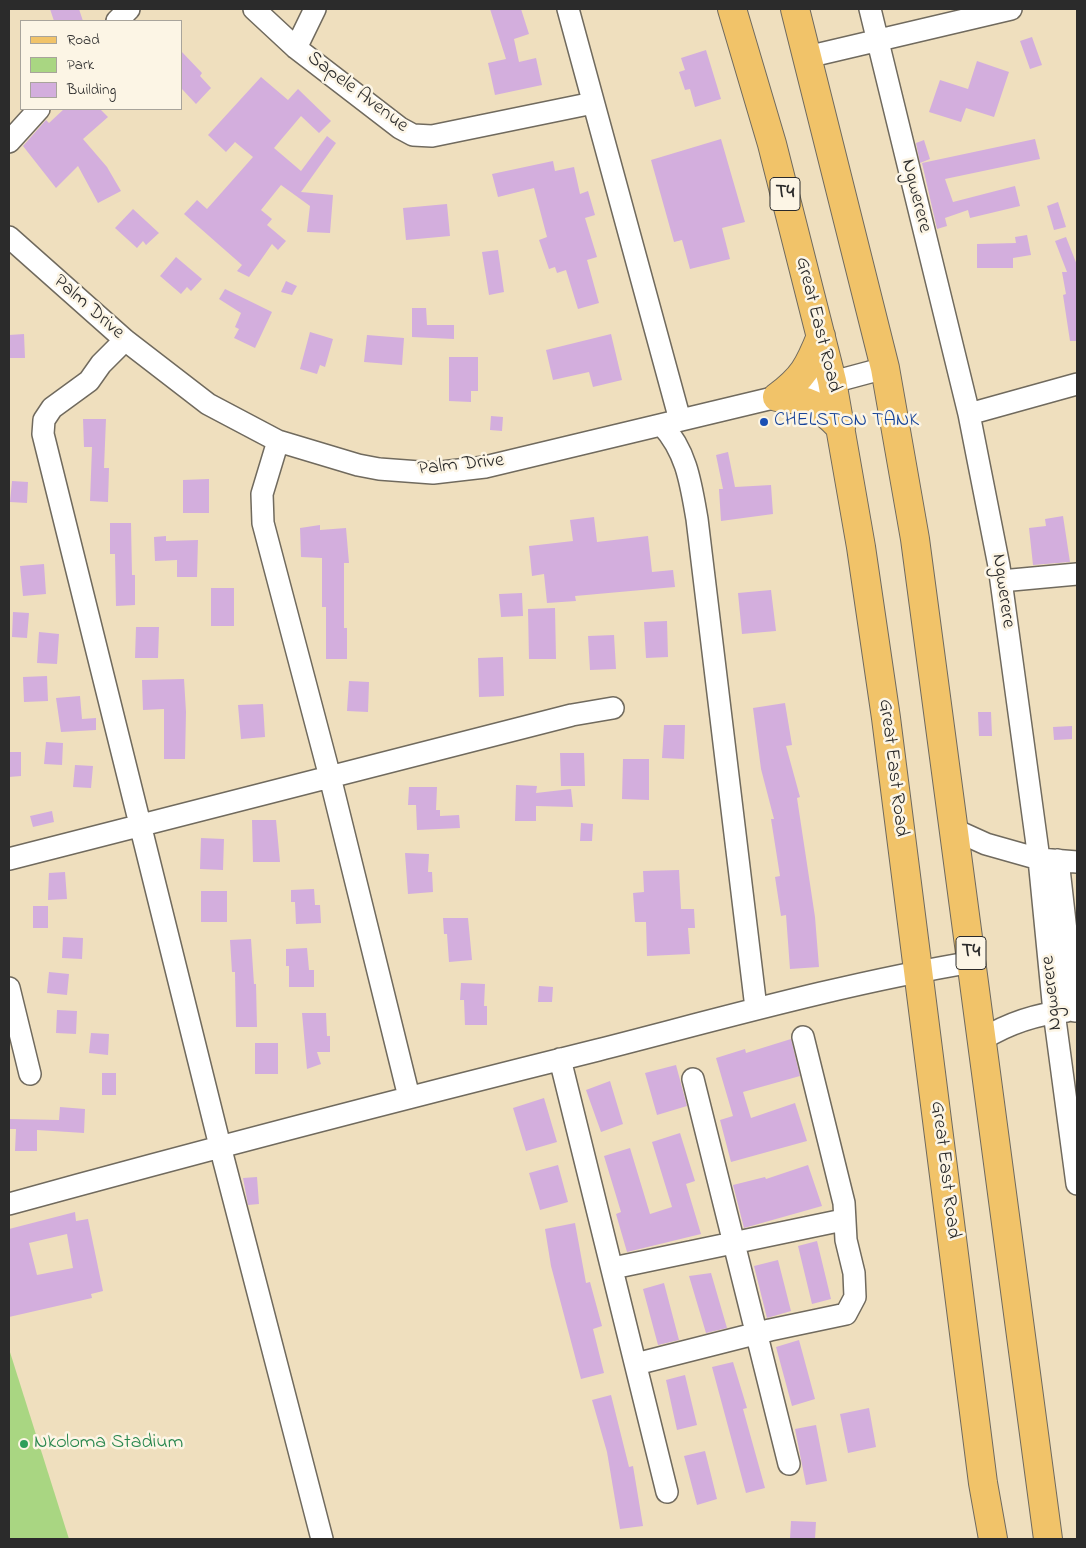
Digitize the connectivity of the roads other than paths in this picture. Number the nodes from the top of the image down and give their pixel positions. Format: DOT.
graph roads {
  1 [pos="129,9"];
  2 [pos="254,9"];
  3 [pos="315,9"];
  4 [pos="568,9"];
  5 [pos="732,9"];
  6 [pos="795,9"];
  7 [pos="870,9"];
  8 [pos="1011,9"];
  9 [pos="118,20"];
  10 [pos="878,40"];
  11 [pos="296,48"];
  12 [pos="807,57"];
  13 [pos="593,103"];
  14 [pos="38,110"];
  15 [pos="9,142"];
  16 [pos="9,237"];
  17 [pos="821,336"];
  18 [pos="125,340"];
  19 [pos="885,368"];
  20 [pos="832,381"];
  21 [pos="1077,384"];
  22 [pos="777,397"];
  23 [pos="969,414"];
  24 [pos="671,423"];
  25 [pos="841,428"];
  26 [pos="278,441"];
  27 [pos="1077,574"];
  28 [pos="1001,581"];
  29 [pos="613,708"];
  30 [pos="330,777"];
  31 [pos="142,826"];
  32 [pos="955,830"];
  33 [pos="9,859"];
  34 [pos="1058,860"];
  35 [pos="973,962"];
  36 [pos="918,971"];
  37 [pos="9,988"];
  38 [pos="756,1008"];
  39 [pos="1069,1011"];
  40 [pos="803,1037"];
  41 [pos="983,1039"];
  42 [pos="560,1059"];
  43 [pos="30,1074"];
  44 [pos="693,1079"];
  45 [pos="409,1097"];
  46 [pos="220,1146"];
  47 [pos="1077,1184"];
  48 [pos="9,1204"];
  49 [pos="844,1220"];
  50 [pos="734,1244"];
  51 [pos="613,1268"];
  52 [pos="757,1333"];
  53 [pos="636,1364"];
  54 [pos="789,1464"];
  55 [pos="667,1492"];
  56 [pos="322,1539"];
  57 [pos="993,1539"];
  58 [pos="1048,1539"];
  1 -- 9 [label="street"];
  2 -- 11 [label="street, Sapele Avenue"];
  3 -- 11 [label="street"];
  4 -- 13 [label="street"];
  5 -- 17 [label="main road, Great East Road / T4"];
  6 -- 12 [label="main road, T4"];
  7 -- 10 [label="street, Ngwerere"];
  8 -- 10 [label="street"];
  10 -- 12 [label="street"];
  10 -- 23 [label="street, Ngwerere"];
  11 -- 13 [label="street, Sapele Avenue"];
  12 -- 19 [label="main road, T4"];
  13 -- 24 [label="street"];
  14 -- 15 [label="street"];
  16 -- 18 [label="street, Palm Drive"];
  17 -- 20 [label="main road, Great East Road / T4"];
  17 -- 22 [label="main road"];
  18 -- 26 [label="street, Palm Drive"];
  18 -- 31 [label="street"];
  19 -- 20 [label="street, Palm Drive"];
  19 -- 32 [label="main road, T4"];
  20 -- 22 [label="street, Palm Drive"];
  20 -- 25 [label="main road, Great East Road / T4"];
  21 -- 23 [label="street"];
  22 -- 24 [label="street, Palm Drive"];
  22 -- 25 [label="main road"];
  23 -- 28 [label="street, Ngwerere"];
  24 -- 26 [label="street, Palm Drive"];
  24 -- 38 [label="street"];
  25 -- 36 [label="main road, Great East Road / T4"];
  26 -- 30 [label="street"];
  27 -- 28 [label="street"];
  28 -- 34 [label="street, Ngwerere"];
  29 -- 30 [label="street"];
  30 -- 31 [label="street"];
  30 -- 45 [label="street"];
  31 -- 33 [label="street"];
  31 -- 46 [label="street"];
  32 -- 34 [label="street"];
  32 -- 35 [label="main road, T4"];
  34 -- 39 [label="street, Ngwerere"];
  35 -- 36 [label="street"];
  35 -- 41 [label="main road, T4"];
  36 -- 38 [label="street"];
  36 -- 57 [label="main road, Great East Road / T4"];
  37 -- 43 [label="street"];
  38 -- 42 [label="street"];
  39 -- 41 [label="street"];
  39 -- 47 [label="street, Ngwerere"];
  40 -- 49 [label="street"];
  41 -- 58 [label="main road, T4"];
  42 -- 45 [label="street"];
  42 -- 51 [label="street"];
  44 -- 50 [label="street"];
  45 -- 46 [label="street"];
  46 -- 48 [label="street"];
  46 -- 56 [label="street"];
  49 -- 50 [label="street"];
  49 -- 52 [label="street"];
  50 -- 51 [label="street"];
  50 -- 52 [label="street"];
  51 -- 53 [label="street"];
  52 -- 53 [label="street"];
  52 -- 54 [label="street"];
  53 -- 55 [label="street"];
}
